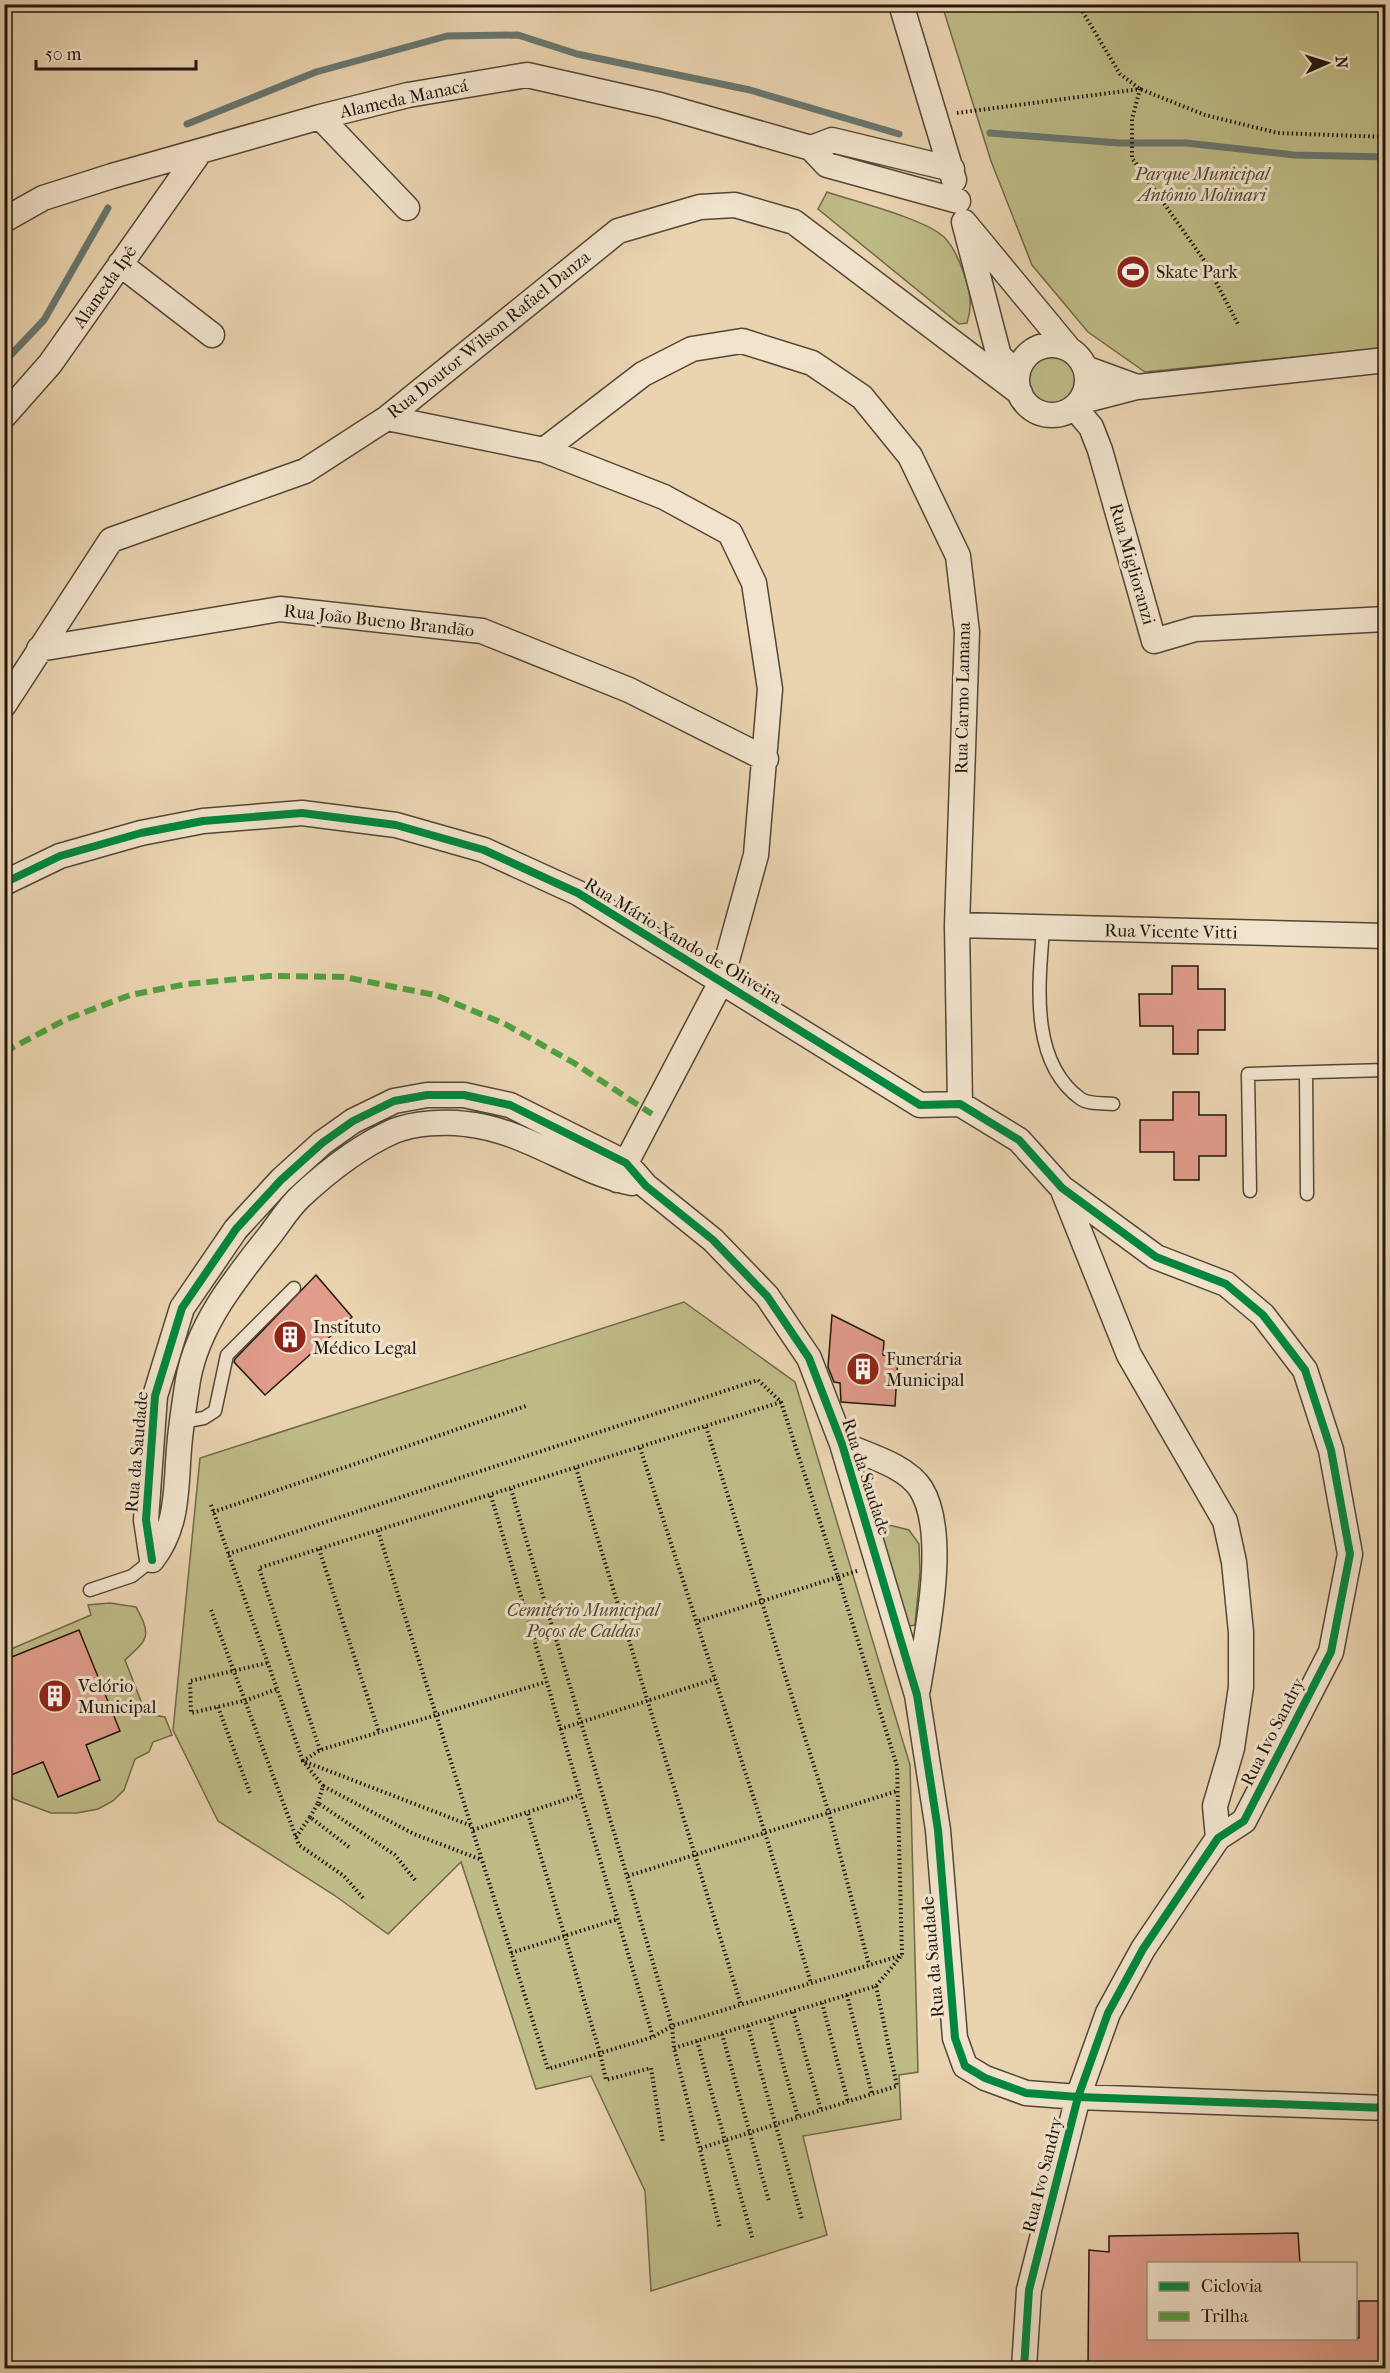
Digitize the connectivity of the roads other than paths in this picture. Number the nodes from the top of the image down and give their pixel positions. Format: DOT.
graph roads {
  1 [pos="901,4"];
  2 [pos="320,117"];
  3 [pos="811,148"];
  4 [pos="199,153"];
  5 [pos="952,169"];
  6 [pos="407,208"];
  7 [pos="961,211"];
  8 [pos="4,220"];
  9 [pos="120,264"];
  10 [pos="212,335"];
  11 [pos="1069,349"];
  12 [pos="1386,360"];
  13 [pos="1085,368"];
  14 [pos="1019,383"];
  15 [pos="1137,387"];
  16 [pos="1076,404"];
  17 [pos="4,416"];
  18 [pos="387,418"];
  19 [pos="544,450"];
  20 [pos="1386,619"];
  21 [pos="39,649"];
  22 [pos="4,705"];
  23 [pos="766,759"];
  24 [pos="4,883"];
  25 [pos="957,925"];
  26 [pos="1043,929"];
  27 [pos="1386,936"];
  28 [pos="721,982"];
  29 [pos="1386,1070"];
  30 [pos="1306,1073"];
  31 [pos="960,1104"];
  32 [pos="1113,1104"];
  33 [pos="622,1171"];
  34 [pos="1062,1188"];
  35 [pos="1250,1191"];
  36 [pos="1307,1194"];
  37 [pos="294,1288"];
  38 [pos="182,1422"];
  39 [pos="842,1444"];
  40 [pos="173,1518"];
  41 [pos="146,1520"];
  42 [pos="152,1560"];
  43 [pos="90,1590"];
  44 [pos="916,1695"];
  45 [pos="1218,1838"];
  46 [pos="1078,2097"];
  47 [pos="1386,2108"];
  48 [pos="1024,2368"];
  1 -- 5 [label="street"];
  2 -- 3 [label="street, Alameda Manacá"];
  2 -- 4 [label="street, Alameda Manacá"];
  2 -- 6 [label="street"];
  3 -- 5 [label="street, Alameda Manacá"];
  3 -- 7 [label="street, Alameda Manacá"];
  4 -- 8 [label="street, Alameda Manacá"];
  4 -- 9 [label="street, Alameda Ipê"];
  5 -- 7 [label="street"];
  7 -- 11 [label="street"];
  7 -- 14 [label="street"];
  9 -- 10 [label="street"];
  9 -- 17 [label="street, Alameda Ipê"];
  11 -- 13 [label="street"];
  11 -- 14 [label="street"];
  12 -- 15 [label="street"];
  13 -- 15 [label="street"];
  13 -- 16 [label="street"];
  14 -- 16 [label="street"];
  14 -- 18 [label="street, Rua Doutor Wilson Rafael Danza"];
  15 -- 16 [label="street"];
  16 -- 20 [label="street, Rua Miglioranzi"];
  18 -- 19 [label="street"];
  18 -- 21 [label="street, Rua Doutor Wilson Rafael Danza"];
  19 -- 23 [label="street"];
  19 -- 25 [label="street, Rua Carmo Lamana"];
  21 -- 22 [label="street, Rua Doutor Wilson Rafael Danza"];
  21 -- 23 [label="street, Rua João Bueno Brandão"];
  23 -- 28 [label="street"];
  24 -- 28 [label="street, Rua Mário Xando de Oliveira"];
  25 -- 26 [label="street, Rua Vicente Vitti"];
  25 -- 31 [label="street, Rua Carmo Lamana"];
  26 -- 27 [label="street, Rua Vicente Vitti"];
  26 -- 32 [label="lane"];
  28 -- 31 [label="street, Rua Mário Xando de Oliveira"];
  28 -- 33 [label="street"];
  29 -- 30 [label="lane"];
  30 -- 35 [label="lane"];
  30 -- 36 [label="lane"];
  31 -- 34 [label="street"];
  33 -- 38 [label="street, Rua da Saudade"];
  33 -- 39 [label="street, Rua da Saudade"];
  33 -- 41 [label="street, Rua da Saudade"];
  34 -- 45 [label="street"];
  34 -- 45 [label="street, Rua Ivo Sandry"];
  37 -- 38 [label="lane"];
  38 -- 40 [label="street, Rua da Saudade"];
  39 -- 44 [label="street, Rua da Saudade"];
  39 -- 44 [label="street, Rua da Saudade"];
  40 -- 41 [label="lane"];
  40 -- 42 [label="street, Rua da Saudade"];
  41 -- 42 [label="street, Rua da Saudade"];
  42 -- 43 [label="lane"];
  44 -- 46 [label="street, Rua da Saudade"];
  45 -- 46 [label="street, Rua Ivo Sandry"];
  46 -- 47 [label="street, Rua da Saudade"];
  46 -- 48 [label="street, Rua Ivo Sandry"];
}
